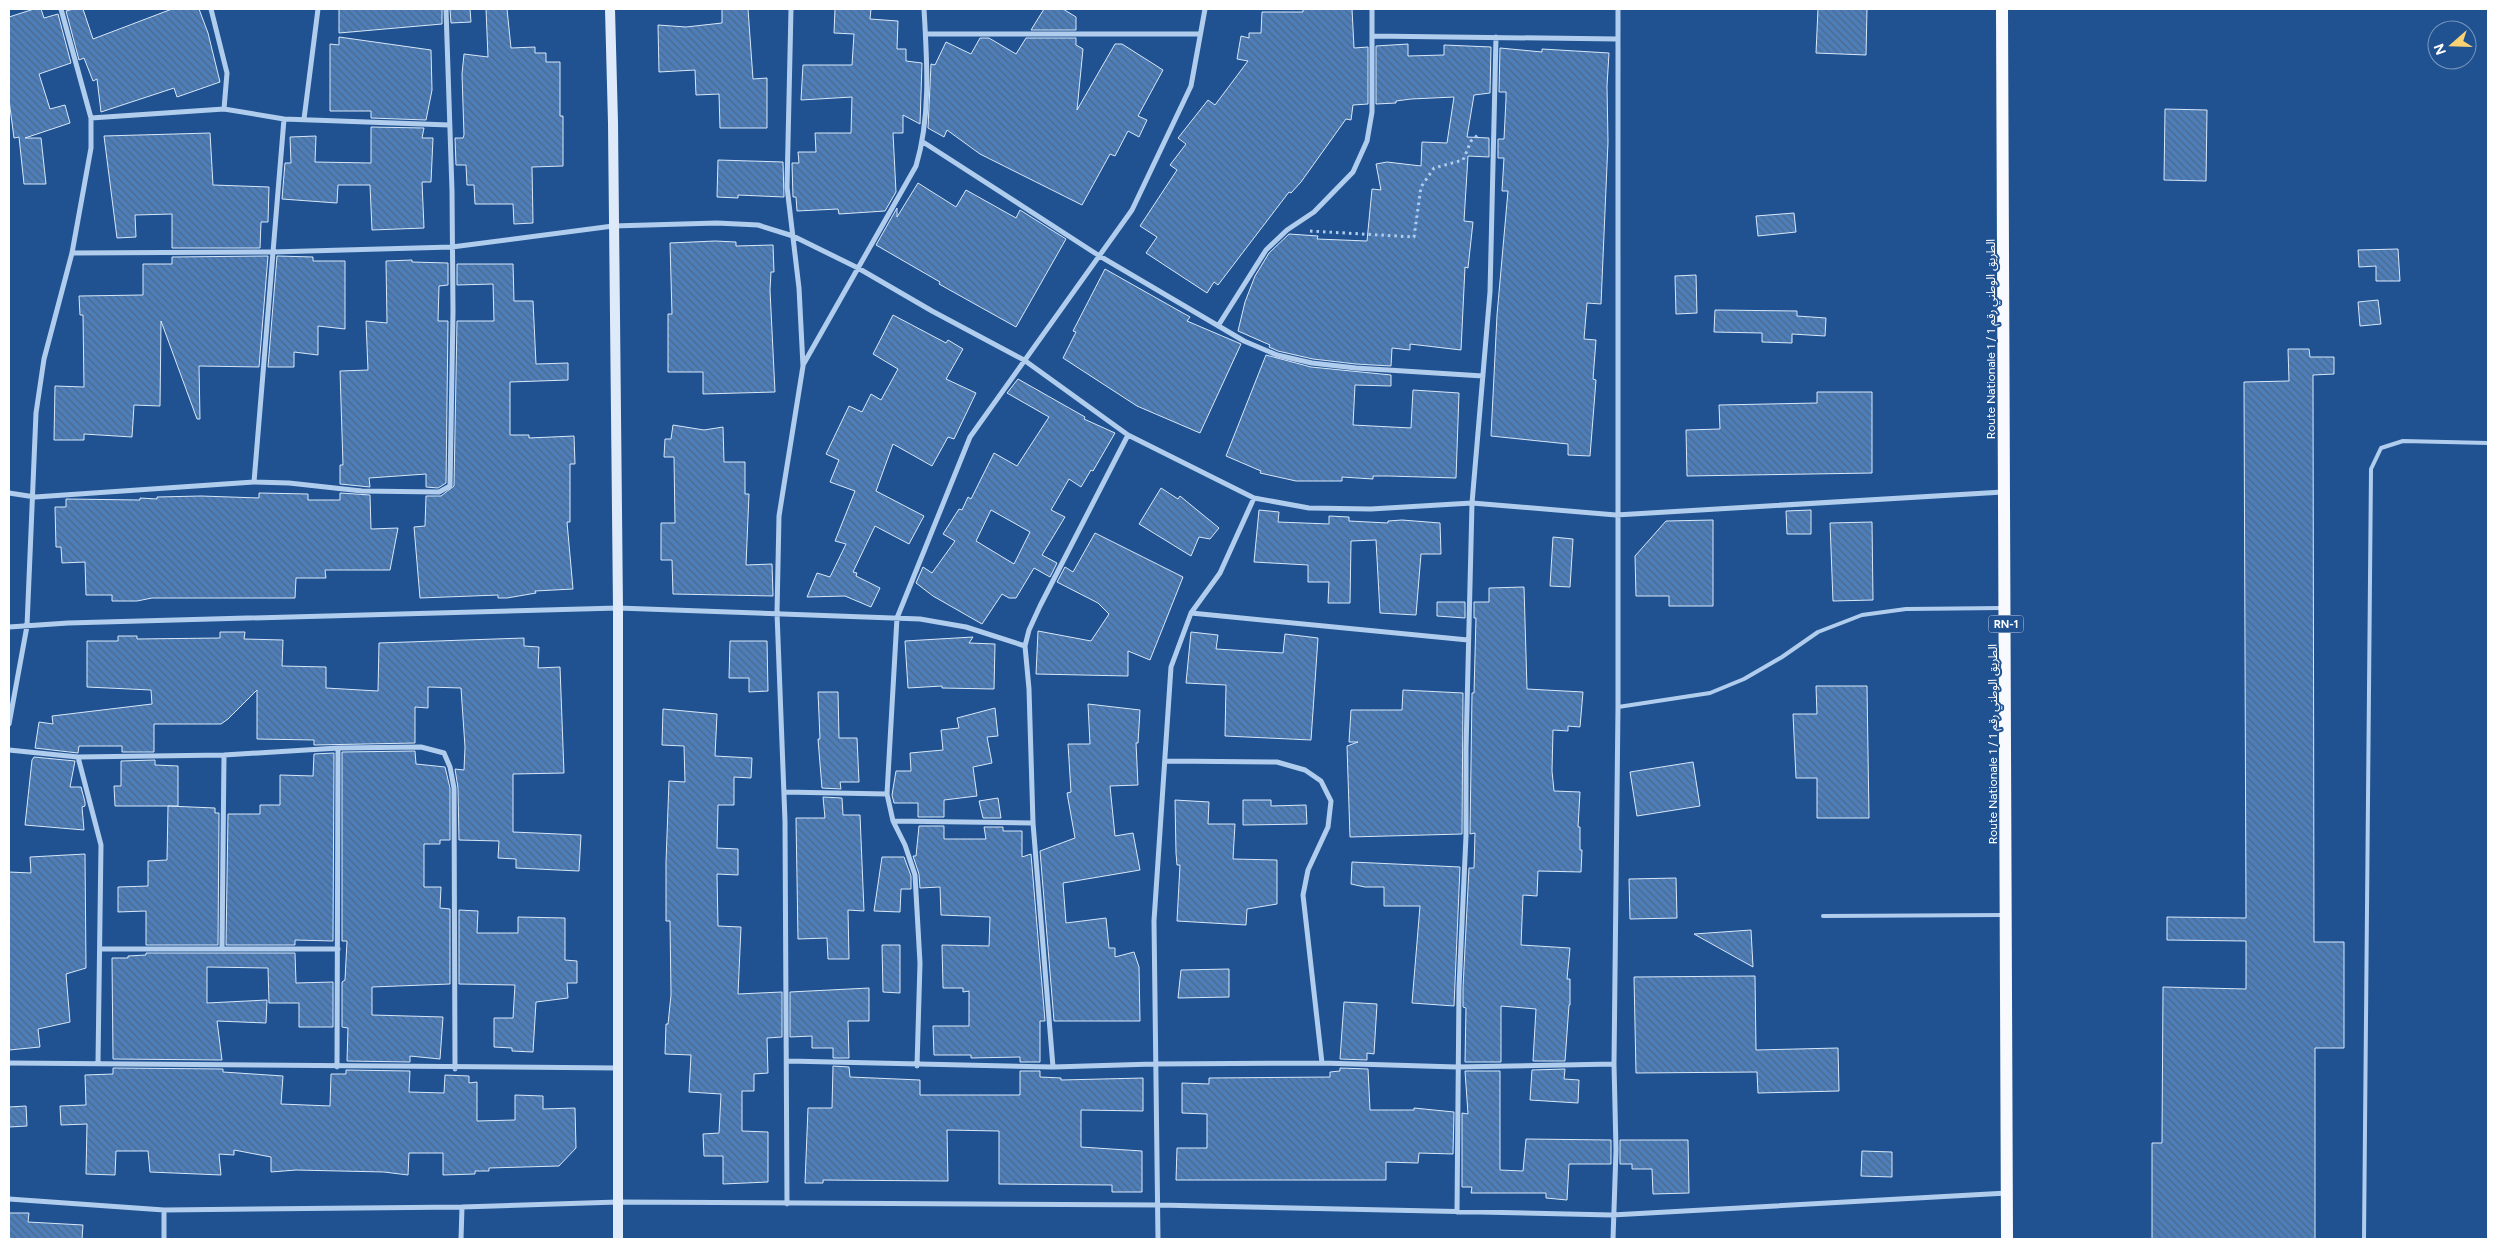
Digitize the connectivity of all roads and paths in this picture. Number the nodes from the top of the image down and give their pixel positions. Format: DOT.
graph roads {
  1 [pos="61,9"];
  2 [pos="211,9"];
  3 [pos="318,9"];
  4 [pos="446,9"];
  5 [pos="610,9"];
  6 [pos="790,9"];
  7 [pos="924,9"];
  8 [pos="1205,9"];
  9 [pos="1372,9"];
  10 [pos="1618,9"];
  11 [pos="2002,9"];
  12 [pos="926,34"];
  13 [pos="1200,34"];
  14 [pos="1372,36"];
  15 [pos="1496,37"];
  16 [pos="1617,39"];
  17 [pos="224,109"];
  18 [pos="91,118"];
  19 [pos="284,118"];
  20 [pos="304,119"];
  21 [pos="1494,121"];
  22 [pos="449,126"];
  23 [pos="923,142"];
  24 [pos="613,226"];
  25 [pos="1287,230"];
  26 [pos="793,236"];
  27 [pos="452,247"];
  28 [pos="272,252"];
  29 [pos="72,253"];
  30 [pos="1098,255"];
  31 [pos="858,268"];
  32 [pos="1218,326"];
  33 [pos="1024,360"];
  34 [pos="803,366"];
  35 [pos="1483,376"];
  36 [pos="1128,435"];
  37 [pos="2488,443"];
  38 [pos="254,482"];
  39 [pos="2006,492"];
  40 [pos="9,493"];
  41 [pos="34,497"];
  42 [pos="1254,498"];
  43 [pos="1472,503"];
  44 [pos="1616,515"];
  45 [pos="618,608"];
  46 [pos="2006,608"];
  47 [pos="776,613"];
  48 [pos="1191,613"];
  49 [pos="897,618"];
  50 [pos="28,626"];
  51 [pos="9,627"];
  52 [pos="1468,640"];
  53 [pos="1025,646"];
  54 [pos="1618,707"];
  55 [pos="9,724"];
  56 [pos="338,748"];
  57 [pos="9,750"];
  58 [pos="224,755"];
  59 [pos="78,757"];
  60 [pos="1166,761"];
  61 [pos="784,792"];
  62 [pos="887,794"];
  63 [pos="893,821"];
  64 [pos="1033,823"];
  65 [pos="2006,915"];
  66 [pos="1823,916"];
  67 [pos="222,948"];
  68 [pos="100,949"];
  69 [pos="338,949"];
  70 [pos="788,1061"];
  71 [pos="9,1063"];
  72 [pos="98,1063"];
  73 [pos="1322,1063"];
  74 [pos="1154,1064"];
  75 [pos="1614,1064"];
  76 [pos="917,1066"];
  77 [pos="337,1067"];
  78 [pos="1053,1067"];
  79 [pos="1458,1067"];
  80 [pos="619,1068"];
  81 [pos="455,1069"];
  82 [pos="2007,1193"];
  83 [pos="9,1199"];
  84 [pos="618,1202"];
  85 [pos="787,1204"];
  86 [pos="1158,1205"];
  87 [pos="462,1207"];
  88 [pos="164,1210"];
  89 [pos="1457,1212"];
  90 [pos="1612,1215"];
  91 [pos="164,1239"];
  92 [pos="462,1239"];
  93 [pos="618,1239"];
  94 [pos="1158,1239"];
  95 [pos="1612,1239"];
  96 [pos="2008,1239"];
  97 [pos="2364,1239"];
  1 -- 18 [label="street"];
  2 -- 17 [label="street"];
  3 -- 20 [label="street"];
  4 -- 22 [label="street"];
  5 -- 24 [label="street"];
  6 -- 26 [label="street"];
  7 -- 12 [label="street"];
  8 -- 13 [label="street"];
  9 -- 14 [label="street"];
  10 -- 16 [label="street"];
  11 -- 39 [label="main road, Route Nationale 1 / الطريق الوطني رقم 1 / RN-1"];
  12 -- 13 [label="street"];
  12 -- 23 [label="street"];
  13 -- 30 [label="street"];
  14 -- 15 [label="street"];
  14 -- 25 [label="street"];
  15 -- 16 [label="street"];
  15 -- 21 [label="street"];
  16 -- 44 [label="street"];
  17 -- 18 [label="street"];
  17 -- 19 [label="street"];
  18 -- 29 [label="street"];
  19 -- 20 [label="street"];
  19 -- 28 [label="street"];
  20 -- 22 [label="street"];
  21 -- 25 [label="path"];
  21 -- 35 [label="street"];
  22 -- 27 [label="street"];
  23 -- 30 [label="street"];
  23 -- 31 [label="street"];
  24 -- 26 [label="street"];
  24 -- 27 [label="street"];
  24 -- 45 [label="street"];
  25 -- 32 [label="street"];
  26 -- 31 [label="street"];
  26 -- 34 [label="street"];
  27 -- 28 [label="street"];
  27 -- 38 [label="street"];
  28 -- 29 [label="street"];
  28 -- 38 [label="street"];
  29 -- 41 [label="street"];
  30 -- 32 [label="street"];
  30 -- 33 [label="street"];
  31 -- 33 [label="street"];
  31 -- 34 [label="street"];
  32 -- 35 [label="street"];
  33 -- 36 [label="street"];
  33 -- 49 [label="street"];
  34 -- 47 [label="street"];
  35 -- 43 [label="street"];
  36 -- 42 [label="street"];
  36 -- 53 [label="street"];
  37 -- 97 [label="lane"];
  38 -- 41 [label="street"];
  39 -- 44 [label="street"];
  39 -- 46 [label="main road, Route Nationale 1 / الطريق الوطني رقم 1 / RN-1"];
  40 -- 41 [label="street"];
  41 -- 50 [label="street"];
  42 -- 43 [label="street"];
  42 -- 48 [label="street"];
  43 -- 44 [label="street"];
  43 -- 52 [label="street"];
  44 -- 54 [label="street"];
  45 -- 47 [label="street"];
  45 -- 50 [label="street"];
  45 -- 80 [label="street"];
  46 -- 54 [label="lane"];
  46 -- 65 [label="main road, Route Nationale 1 / الطريق الوطني رقم 1 / RN-1"];
  47 -- 49 [label="street"];
  47 -- 61 [label="street"];
  48 -- 52 [label="street"];
  48 -- 60 [label="street"];
  49 -- 53 [label="street"];
  49 -- 62 [label="street"];
  50 -- 51 [label="street"];
  50 -- 55 [label="street"];
  52 -- 79 [label="street"];
  53 -- 64 [label="street"];
  54 -- 75 [label="street"];
  56 -- 58 [label="street"];
  56 -- 69 [label="street"];
  56 -- 81 [label="street"];
  57 -- 59 [label="street"];
  58 -- 59 [label="street"];
  58 -- 67 [label="street"];
  59 -- 68 [label="street"];
  60 -- 73 [label="street"];
  60 -- 74 [label="street"];
  61 -- 62 [label="street"];
  61 -- 70 [label="street"];
  62 -- 63 [label="street"];
  63 -- 64 [label="street"];
  63 -- 76 [label="street"];
  64 -- 78 [label="street"];
  65 -- 66 [label="lane"];
  65 -- 82 [label="main road, Route Nationale 1 / الطريق الوطني رقم 1 / RN-1"];
  67 -- 68 [label="street"];
  67 -- 69 [label="street"];
  68 -- 72 [label="street"];
  69 -- 77 [label="street"];
  70 -- 76 [label="street"];
  70 -- 85 [label="street"];
  71 -- 72 [label="street"];
  72 -- 77 [label="street"];
  73 -- 74 [label="street"];
  73 -- 79 [label="street"];
  74 -- 78 [label="street"];
  74 -- 86 [label="street"];
  75 -- 79 [label="street"];
  75 -- 90 [label="street"];
  76 -- 78 [label="street"];
  77 -- 81 [label="street"];
  79 -- 89 [label="street"];
  80 -- 81 [label="street"];
  80 -- 84 [label="street"];
  82 -- 90 [label="street"];
  82 -- 96 [label="main road, Route Nationale 1 / الطريق الوطني رقم 1 / RN-1"];
  83 -- 88 [label="street"];
  84 -- 85 [label="street"];
  84 -- 87 [label="street"];
  84 -- 93 [label="street"];
  85 -- 86 [label="street"];
  86 -- 89 [label="street"];
  86 -- 94 [label="street"];
  87 -- 88 [label="street"];
  87 -- 92 [label="street"];
  88 -- 91 [label="street"];
  89 -- 90 [label="street"];
  90 -- 95 [label="street"];
}
